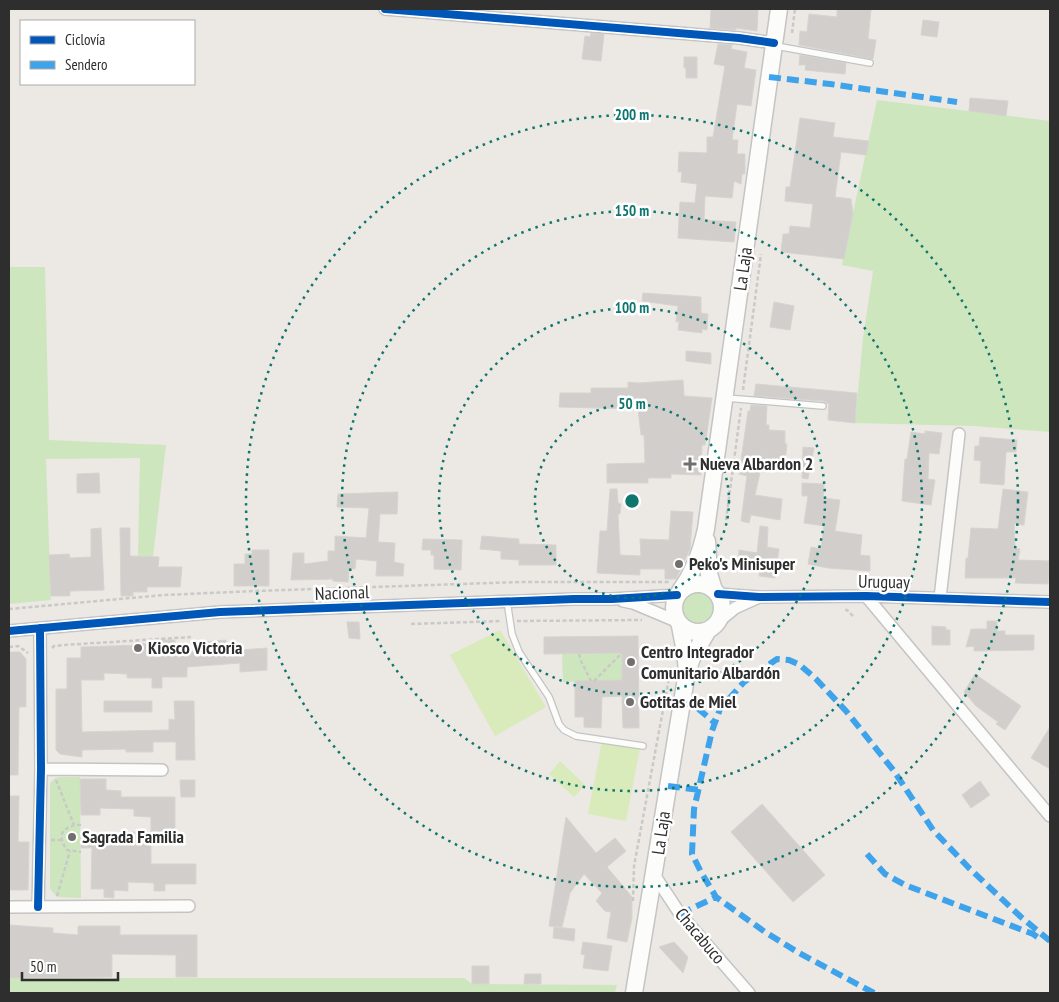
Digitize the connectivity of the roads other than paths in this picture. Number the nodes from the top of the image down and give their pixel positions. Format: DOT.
graph roads {
  1 [pos="385,9"];
  2 [pos="779,9"];
  3 [pos="779,46"];
  4 [pos="870,62"];
  5 [pos="725,398"];
  6 [pos="823,406"];
  7 [pos="958,434"];
  8 [pos="706,529"];
  9 [pos="678,589"];
  10 [pos="716,592"];
  11 [pos="866,596"];
  12 [pos="759,597"];
  13 [pos="940,598"];
  14 [pos="612,599"];
  15 [pos="507,601"];
  16 [pos="1050,602"];
  17 [pos="678,623"];
  18 [pos="714,626"];
  19 [pos="40,628"];
  20 [pos="9,632"];
  21 [pos="687,672"];
  22 [pos="643,746"];
  23 [pos="41,769"];
  24 [pos="162,770"];
  25 [pos="1050,816"];
  26 [pos="655,876"];
  27 [pos="190,906"];
  28 [pos="9,907"];
  29 [pos="38,907"];
  30 [pos="634,993"];
  31 [pos="748,993"];
  1 -- 3 [label="street"];
  2 -- 3 [label="main road, La Laja"];
  3 -- 4 [label="lane"];
  3 -- 5 [label="main road, La Laja"];
  5 -- 6 [label="lane"];
  5 -- 8 [label="main road, La Laja"];
  7 -- 13 [label="street"];
  8 -- 9 [label="main road, La Laja"];
  8 -- 10 [label="main road, La Laja"];
  9 -- 10 [label="main road"];
  9 -- 14 [label="street, Nacional"];
  9 -- 17 [label="main road"];
  10 -- 12 [label="street, Uruguay"];
  10 -- 18 [label="main road"];
  11 -- 12 [label="street, Uruguay"];
  11 -- 13 [label="street, Uruguay"];
  11 -- 25 [label="street"];
  12 -- 18 [label="street, Uruguay"];
  13 -- 16 [label="street, Uruguay"];
  14 -- 15 [label="street, Nacional"];
  14 -- 17 [label="street, Nacional"];
  15 -- 19 [label="street, Nacional"];
  15 -- 22 [label="lane"];
  17 -- 18 [label="main road"];
  17 -- 21 [label="main road, La Laja"];
  18 -- 21 [label="main road, La Laja"];
  19 -- 20 [label="street, Nacional"];
  19 -- 23 [label="street"];
  21 -- 26 [label="main road, La Laja"];
  23 -- 24 [label="street"];
  23 -- 29 [label="street"];
  26 -- 30 [label="main road, La Laja"];
  26 -- 31 [label="street, Chacabuco"];
  27 -- 29 [label="street"];
  28 -- 29 [label="street"];
}
